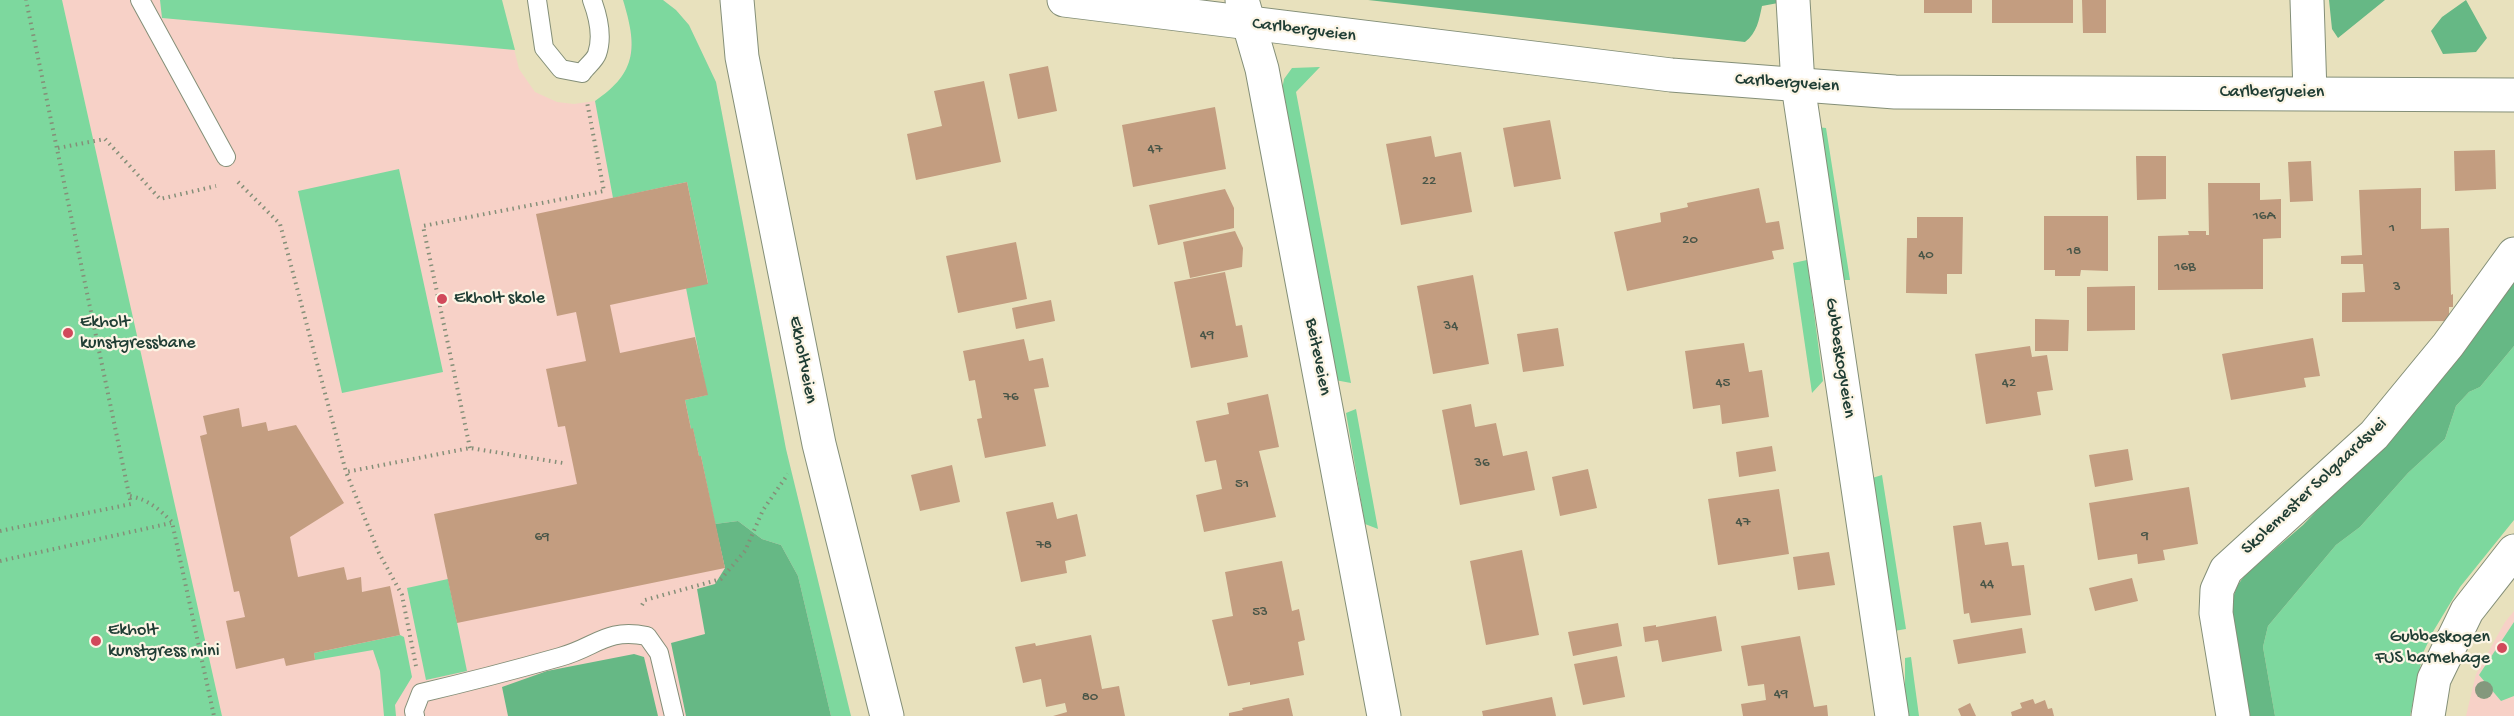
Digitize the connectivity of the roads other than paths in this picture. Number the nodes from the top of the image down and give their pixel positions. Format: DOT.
graph roads {
  1 [pos="140,0"];
  2 [pos="537,0"];
  3 [pos="592,0"];
  4 [pos="737,0"];
  5 [pos="1064,0"];
  6 [pos="1793,0"];
  7 [pos="2307,0"];
  8 [pos="1245,12"];
  9 [pos="1798,85"];
  10 [pos="2310,93"];
  11 [pos="2514,96"];
  12 [pos="226,157"];
  13 [pos="2514,255"];
  14 [pos="2514,551"];
  15 [pos="415,716"];
  16 [pos="674,716"];
  17 [pos="887,716"];
  18 [pos="1384,716"];
  19 [pos="1892,716"];
  20 [pos="2234,716"];
  21 [pos="2428,716"];
  1 -- 12 [label="lane"];
  2 -- 3 [label="lane"];
  4 -- 17 [label="street, Ekholtveien"];
  5 -- 8 [label="street, Carlbergveien"];
  6 -- 9 [label="street, Gubbeskogveien"];
  7 -- 10 [label="street"];
  8 -- 9 [label="street, Carlbergveien"];
  8 -- 18 [label="street, Beiteveien"];
  9 -- 10 [label="street, Carlbergveien"];
  9 -- 19 [label="street, Gubbeskogveien"];
  10 -- 11 [label="street, Carlbergveien"];
  13 -- 20 [label="street, Skolemester Solgaardsvei"];
  14 -- 21 [label="street"];
  15 -- 16 [label="lane"];
}
